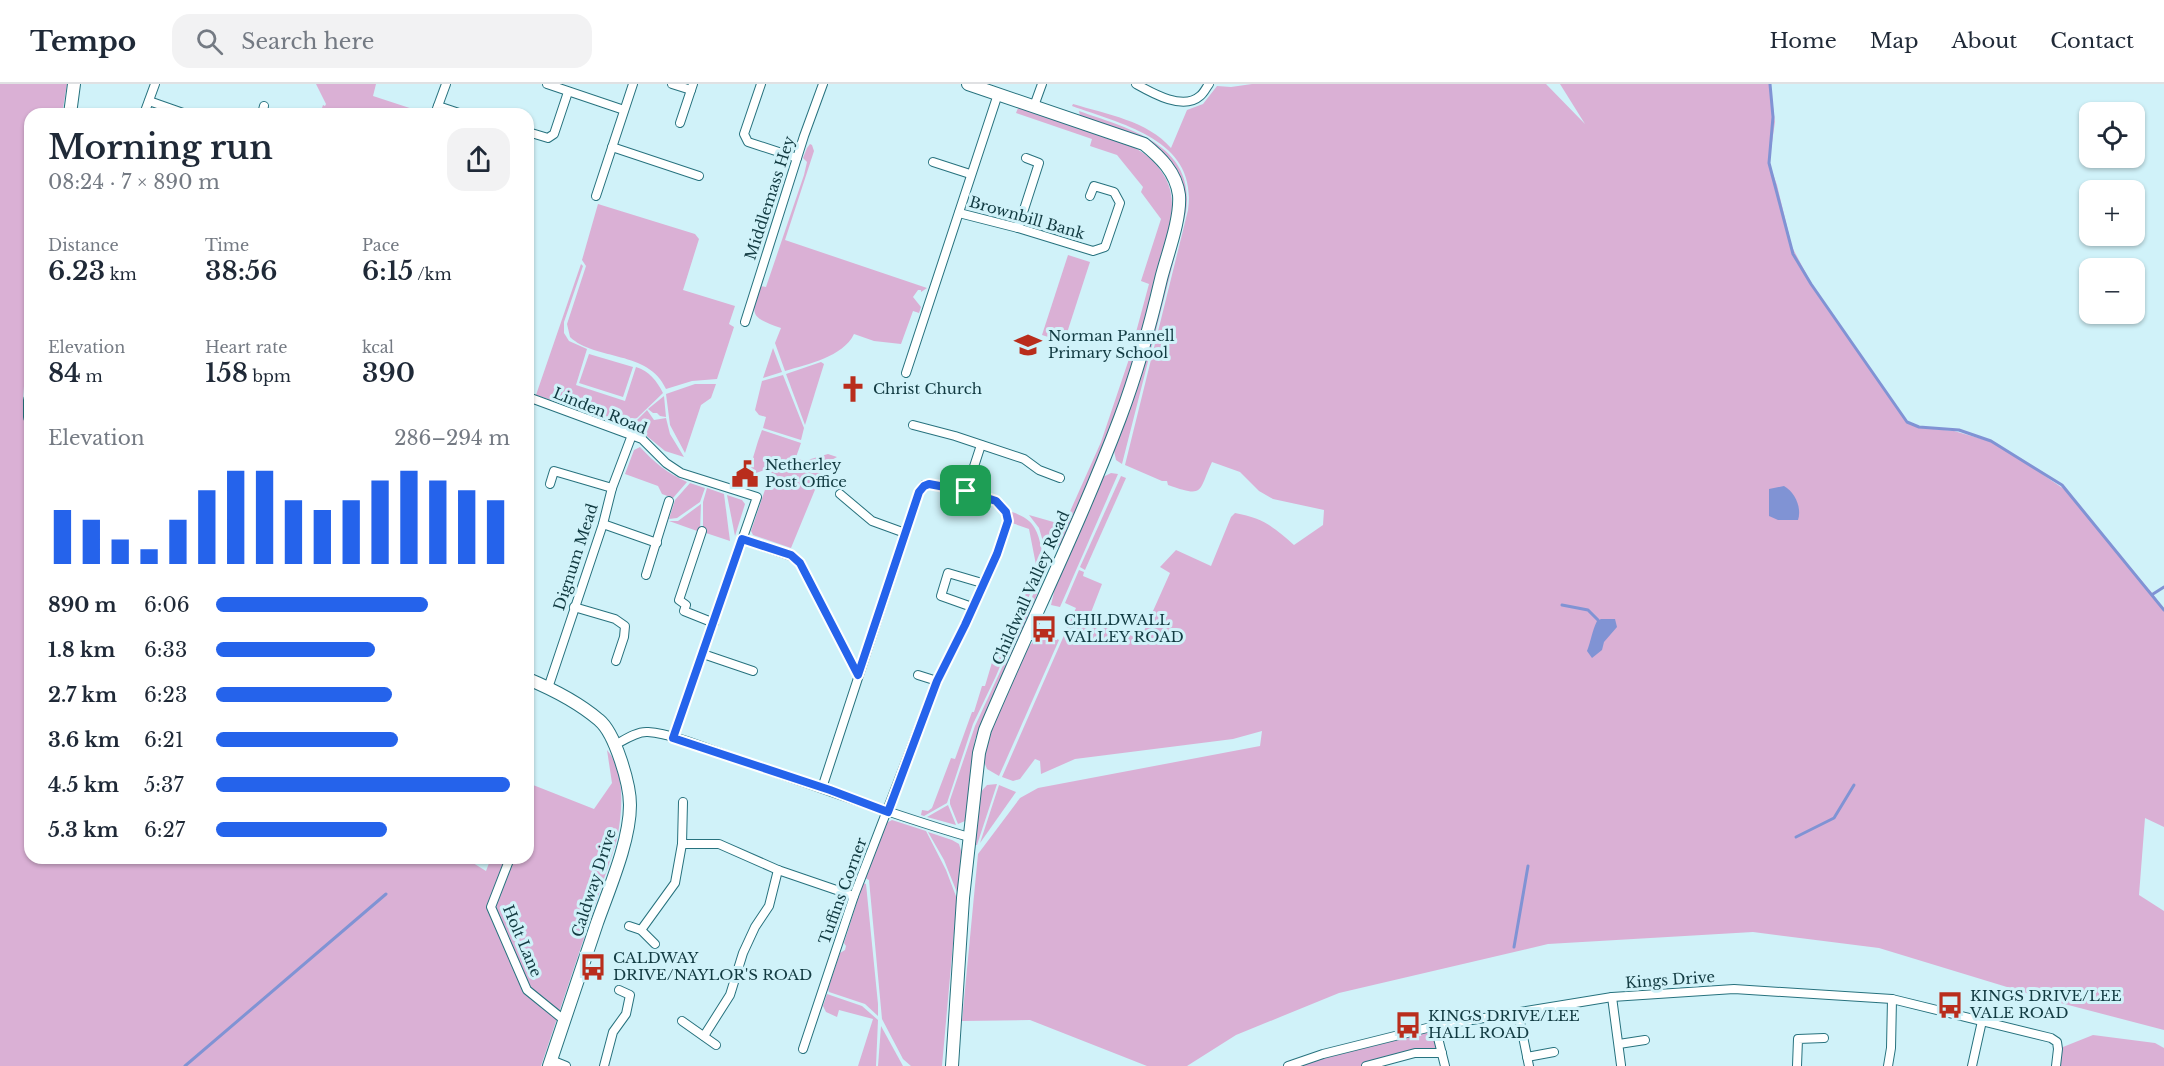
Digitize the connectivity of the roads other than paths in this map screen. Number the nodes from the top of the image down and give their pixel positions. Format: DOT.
graph roads {
  1 [pos="74,84"];
  2 [pos="155,84"];
  3 [pos="446,84"];
  4 [pos="547,84"];
  5 [pos="633,84"];
  6 [pos="672,84"];
  7 [pos="760,84"];
  8 [pos="822,84"];
  9 [pos="968,84"];
  10 [pos="1042,84"];
  11 [pos="1136,84"];
  12 [pos="1209,84"];
  13 [pos="692,87"];
  14 [pos="568,92"];
  15 [pos="998,94"];
  16 [pos="148,101"];
  17 [pos="1034,106"];
  18 [pos="71,108"];
  19 [pos="146,108"];
  20 [pos="168,108"];
  21 [pos="437,108"];
  22 [pos="624,110"];
  23 [pos="680,123"];
  24 [pos="534,134"];
  25 [pos="612,147"];
  26 [pos="797,158"];
  27 [pos="1026,158"];
  28 [pos="933,162"];
  29 [pos="970,174"];
  30 [pos="699,176"];
  31 [pos="596,196"];
  32 [pos="1090,196"];
  33 [pos="959,213"];
  34 [pos="1018,228"];
  35 [pos="745,322"];
  36 [pos="906,373"];
  37 [pos="534,399"];
  38 [pos="913,425"];
  39 [pos="633,435"];
  40 [pos="981,445"];
  41 [pos="1060,478"];
  42 [pos="550,484"];
  43 [pos="612,488"];
  44 [pos="966,491"];
  45 [pos="840,494"];
  46 [pos="669,501"];
  47 [pos="603,524"];
  48 [pos="702,531"];
  49 [pos="905,533"];
  50 [pos="742,539"];
  51 [pos="657,543"];
  52 [pos="646,575"];
  53 [pos="982,583"];
  54 [pos="574,607"];
  55 [pos="972,607"];
  56 [pos="714,623"];
  57 [pos="703,654"];
  58 [pos="616,662"];
  59 [pos="753,671"];
  60 [pos="858,675"];
  61 [pos="918,675"];
  62 [pos="937,681"];
  63 [pos="534,682"];
  64 [pos="548,688"];
  65 [pos="673,738"];
  66 [pos="615,745"];
  67 [pos="822,788"];
  68 [pos="683,802"];
  69 [pos="888,812"];
  70 [pos="969,837"];
  71 [pos="682,844"];
  72 [pos="508,864"];
  73 [pos="778,870"];
  74 [pos="854,896"];
  75 [pos="629,926"];
  76 [pos="641,930"];
  77 [pos="655,944"];
  78 [pos="619,990"];
  79 [pos="1612,997"];
  80 [pos="1892,999"];
  81 [pos="1518,1012"];
  82 [pos="564,1020"];
  83 [pos="682,1021"];
  84 [pos="1982,1021"];
  85 [pos="1435,1026"];
  86 [pos="704,1036"];
  87 [pos="1824,1038"];
  88 [pos="1645,1040"];
  89 [pos="1619,1044"];
  90 [pos="716,1045"];
  91 [pos="803,1049"];
  92 [pos="1554,1052"];
  93 [pos="1442,1053"];
  94 [pos="1528,1062"];
  95 [pos="550,1063"];
  96 [pos="1621,1065"];
  97 [pos="566,1066"];
  98 [pos="604,1066"];
  99 [pos="952,1066"];
  100 [pos="1288,1066"];
  101 [pos="1366,1066"];
  102 [pos="1445,1066"];
  103 [pos="1797,1066"];
  104 [pos="1888,1066"];
  105 [pos="1972,1066"];
  106 [pos="2056,1066"];
  1 -- 18 [label="main road"];
  2 -- 16 [label="street"];
  3 -- 21 [label="street"];
  4 -- 14 [label="street"];
  5 -- 22 [label="street"];
  6 -- 13 [label="street"];
  7 -- 26 [label="street"];
  8 -- 26 [label="street, Middlemass Hey"];
  9 -- 15 [label="main road"];
  10 -- 17 [label="street"];
  11 -- 12 [label="street"];
  13 -- 23 [label="street"];
  14 -- 22 [label="street"];
  14 -- 24 [label="street"];
  15 -- 17 [label="main road"];
  15 -- 29 [label="street, Brownbill Bank"];
  16 -- 19 [label="street"];
  16 -- 20 [label="street"];
  17 -- 70 [label="main road, Childwall Valley Road"];
  22 -- 25 [label="street"];
  25 -- 30 [label="street"];
  25 -- 31 [label="street"];
  26 -- 35 [label="street, Middlemass Hey"];
  27 -- 34 [label="street"];
  28 -- 29 [label="street"];
  29 -- 33 [label="street, Brownbill Bank"];
  32 -- 34 [label="street, Brownbill Bank"];
  33 -- 34 [label="street, Brownbill Bank"];
  33 -- 36 [label="street, Brownbill Bank"];
  37 -- 39 [label="street, Linden Road"];
  38 -- 40 [label="street"];
  39 -- 43 [label="street, Dignum Mead"];
  39 -- 50 [label="street, Linden Road"];
  40 -- 41 [label="street"];
  40 -- 44 [label="street"];
  42 -- 43 [label="street"];
  43 -- 47 [label="street, Dignum Mead"];
  44 -- 49 [label="street"];
  44 -- 53 [label="street, Tuffins Corner"];
  45 -- 49 [label="street"];
  46 -- 51 [label="street"];
  47 -- 51 [label="street"];
  47 -- 54 [label="street, Dignum Mead"];
  48 -- 56 [label="street"];
  49 -- 60 [label="street"];
  50 -- 56 [label="street"];
  50 -- 60 [label="street"];
  51 -- 52 [label="street"];
  53 -- 55 [label="street, Tuffins Corner"];
  53 -- 55 [label="street"];
  54 -- 58 [label="street"];
  54 -- 64 [label="street, Dignum Mead"];
  55 -- 62 [label="street, Tuffins Corner"];
  56 -- 57 [label="street"];
  57 -- 59 [label="street"];
  57 -- 65 [label="street"];
  60 -- 67 [label="street"];
  61 -- 62 [label="street"];
  62 -- 69 [label="street, Tuffins Corner"];
  63 -- 64 [label="main road, Caldway Drive"];
  64 -- 66 [label="main road, Caldway Drive"];
  65 -- 66 [label="street"];
  65 -- 67 [label="street"];
  66 -- 82 [label="main road, Caldway Drive"];
  67 -- 69 [label="street"];
  68 -- 71 [label="street"];
  69 -- 70 [label="street"];
  69 -- 74 [label="street, Tuffins Corner"];
  70 -- 99 [label="main road, Childwall Valley Road"];
  71 -- 73 [label="street"];
  71 -- 76 [label="street"];
  72 -- 82 [label="street, Holt Lane"];
  73 -- 74 [label="street"];
  73 -- 86 [label="street"];
  74 -- 91 [label="street, Tuffins Corner"];
  75 -- 76 [label="street"];
  76 -- 77 [label="street"];
  78 -- 98 [label="street"];
  79 -- 80 [label="street, Kings Drive"];
  79 -- 81 [label="street, Kings Drive"];
  79 -- 89 [label="street"];
  80 -- 84 [label="street, Kings Drive"];
  80 -- 104 [label="street"];
  81 -- 85 [label="street, Kings Drive"];
  81 -- 94 [label="street"];
  82 -- 95 [label="main road, Caldway Drive"];
  83 -- 86 [label="street"];
  84 -- 105 [label="street"];
  84 -- 106 [label="street, Kings Drive"];
  85 -- 93 [label="street"];
  85 -- 100 [label="street, Kings Drive"];
  86 -- 90 [label="street"];
  87 -- 103 [label="street"];
  88 -- 89 [label="street"];
  89 -- 96 [label="street"];
  92 -- 94 [label="street"];
  93 -- 101 [label="street"];
  93 -- 102 [label="street"];
  95 -- 97 [label="street"];
}
